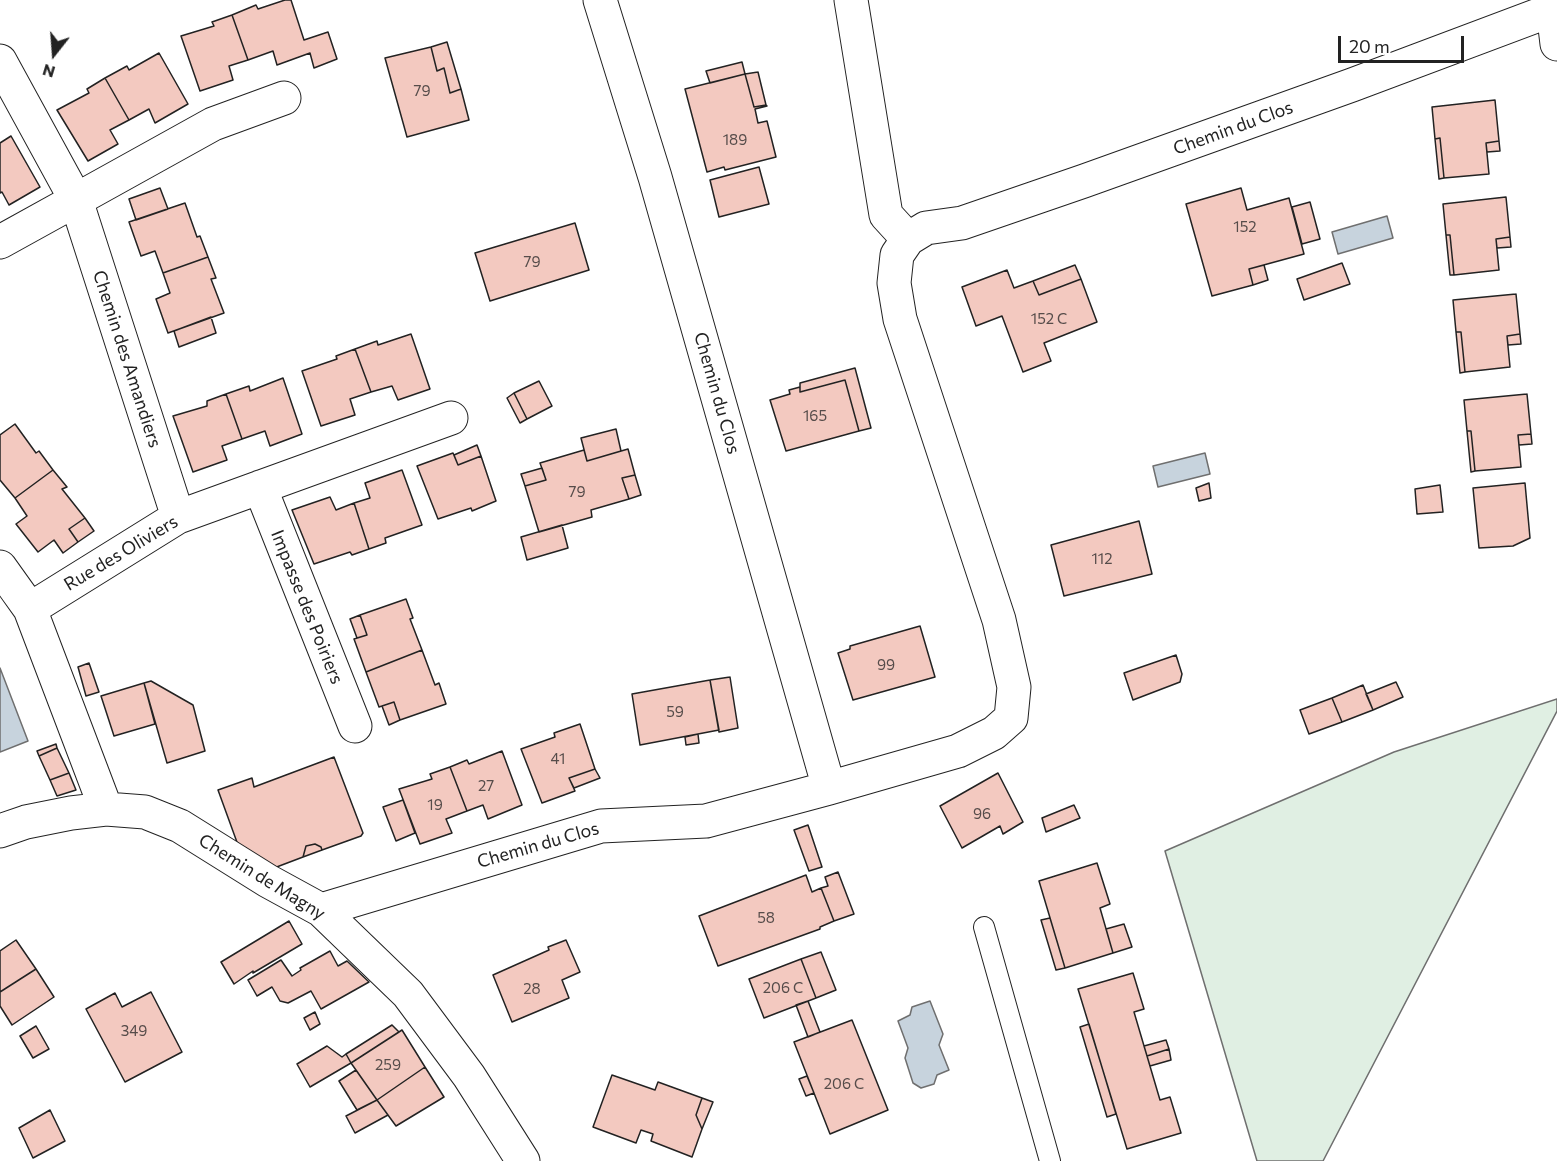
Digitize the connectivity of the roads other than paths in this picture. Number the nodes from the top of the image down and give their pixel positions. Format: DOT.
graph roads {
  1 [pos="600,0"];
  2 [pos="851,0"];
  3 [pos="1555,9"];
  4 [pos="1557,44"];
  5 [pos="0,61"];
  6 [pos="284,98"];
  7 [pos="76,200"];
  8 [pos="908,239"];
  9 [pos="0,242"];
  10 [pos="451,418"];
  11 [pos="260,487"];
  12 [pos="178,518"];
  13 [pos="0,567"];
  14 [pos="30,609"];
  15 [pos="355,726"];
  16 [pos="829,788"];
  17 [pos="106,809"];
  18 [pos="0,831"];
  19 [pos="321,910"];
  20 [pos="984,927"];
  21 [pos="523,1161"];
  22 [pos="1050,1161"];
  1 -- 16 [label="street, Chemin du Clos"];
  2 -- 8 [label="street"];
  3 -- 4 [label="street"];
  3 -- 8 [label="street, Chemin du Clos"];
  5 -- 7 [label="street, Chemin des Amandiers"];
  6 -- 7 [label="street"];
  7 -- 9 [label="street"];
  7 -- 12 [label="street, Chemin des Amandiers"];
  8 -- 16 [label="street, Chemin du Clos"];
  10 -- 11 [label="street, Rue des Oliviers"];
  11 -- 12 [label="street, Rue des Oliviers"];
  11 -- 15 [label="street, Impasse des Poiriers"];
  12 -- 14 [label="street, Rue des Oliviers"];
  13 -- 14 [label="street"];
  14 -- 17 [label="street"];
  16 -- 19 [label="street, Chemin du Clos"];
  17 -- 18 [label="street, Chemin de Magny"];
  17 -- 19 [label="street, Chemin de Magny"];
  19 -- 21 [label="street, Chemin de Magny"];
  20 -- 22 [label="lane"];
}
